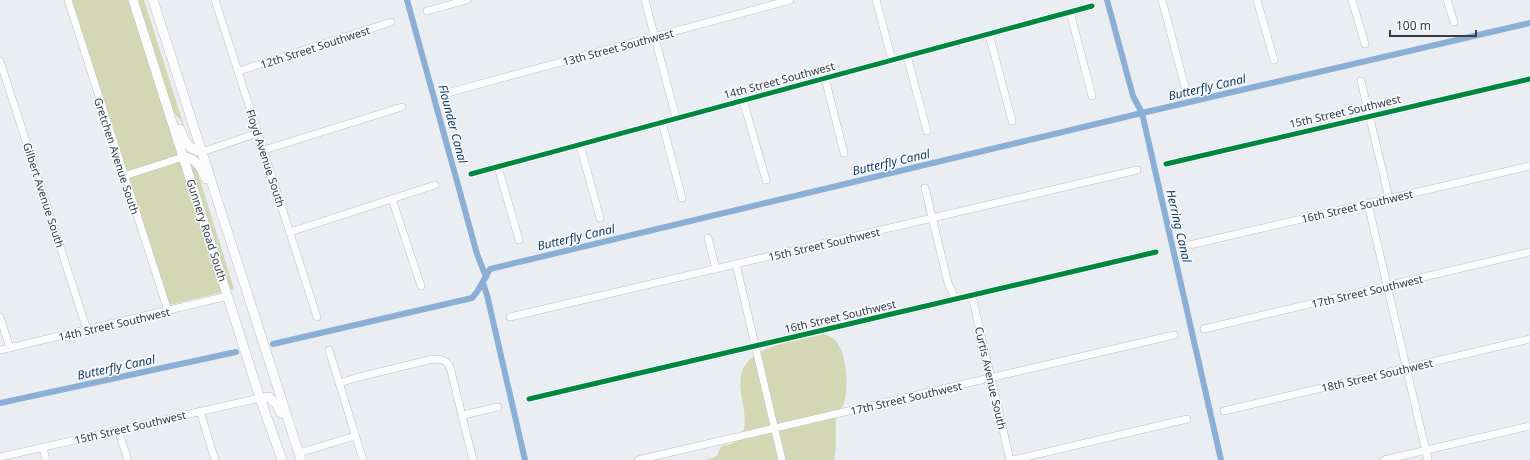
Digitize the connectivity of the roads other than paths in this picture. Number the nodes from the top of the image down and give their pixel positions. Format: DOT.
graph roads {
  1 [pos="68,0"];
  2 [pos="133,0"];
  3 [pos="153,0"];
  4 [pos="216,0"];
  5 [pos="467,0"];
  6 [pos="644,0"];
  7 [pos="790,0"];
  8 [pos="876,0"];
  9 [pos="1162,0"];
  10 [pos="1257,0"];
  11 [pos="1352,0"];
  12 [pos="1448,0"];
  13 [pos="1092,6"];
  14 [pos="428,11"];
  15 [pos="1070,12"];
  16 [pos="391,22"];
  17 [pos="1454,22"];
  18 [pos="988,34"];
  19 [pos="654,36"];
  20 [pos="1365,44"];
  21 [pos="907,56"];
  22 [pos="892,60"];
  23 [pos="1274,60"];
  24 [pos="0,61"];
  25 [pos="239,71"];
  26 [pos="825,78"];
  27 [pos="1530,79"];
  28 [pos="1361,81"];
  29 [pos="1185,87"];
  30 [pos="447,93"];
  31 [pos="1092,96"];
  32 [pos="743,100"];
  33 [pos="402,107"];
  34 [pos="169,112"];
  35 [pos="1369,116"];
  36 [pos="676,118"];
  37 [pos="1012,121"];
  38 [pos="662,122"];
  39 [pos="927,131"];
  40 [pos="258,133"];
  41 [pos="580,145"];
  42 [pos="264,150"];
  43 [pos="202,152"];
  44 [pos="844,153"];
  45 [pos="183,157"];
  46 [pos="1166,164"];
  47 [pos="1530,166"];
  48 [pos="498,167"];
  49 [pos="1137,170"];
  50 [pos="471,174"];
  51 [pos="124,176"];
  52 [pos="766,180"];
  53 [pos="435,185"];
  54 [pos="925,188"];
  55 [pos="216,193"];
  56 [pos="682,198"];
  57 [pos="1389,198"];
  58 [pos="392,199"];
  59 [pos="1368,204"];
  60 [pos="600,218"];
  61 [pos="932,218"];
  62 [pos="290,232"];
  63 [pos="708,238"];
  64 [pos="519,240"];
  65 [pos="1185,246"];
  66 [pos="1156,252"];
  67 [pos="1530,252"];
  68 [pos="736,264"];
  69 [pos="716,269"];
  70 [pos="421,286"];
  71 [pos="1387,286"];
  72 [pos="228,296"];
  73 [pos="972,296"];
  74 [pos="956,300"];
  75 [pos="168,311"];
  76 [pos="0,317"];
  77 [pos="317,317"];
  78 [pos="510,317"];
  79 [pos="1204,329"];
  80 [pos="87,330"];
  81 [pos="1174,335"];
  82 [pos="1530,339"];
  83 [pos="755,346"];
  84 [pos="10,348"];
  85 [pos="0,350"];
  86 [pos="329,350"];
  87 [pos="1406,368"];
  88 [pos="991,378"];
  89 [pos="339,383"];
  90 [pos="260,398"];
  91 [pos="529,399"];
  92 [pos="498,407"];
  93 [pos="1224,410"];
  94 [pos="200,411"];
  95 [pos="462,415"];
  96 [pos="1187,419"];
  97 [pos="1530,426"];
  98 [pos="774,428"];
  99 [pos="118,430"];
  100 [pos="356,436"];
  101 [pos="43,448"];
  102 [pos="1426,450"];
  103 [pos="0,457"];
  104 [pos="298,458"];
  105 [pos="46,460"];
  106 [pos="128,460"];
  107 [pos="216,460"];
  108 [pos="282,460"];
  109 [pos="363,460"];
  110 [pos="473,460"];
  111 [pos="638,460"];
  112 [pos="782,460"];
  113 [pos="1011,460"];
  114 [pos="1384,460"];
  115 [pos="1428,460"];
  1 -- 51 [label="street, Gretchen Avenue South"];
  2 -- 34 [label="main road, Gunnery Road South"];
  3 -- 43 [label="main road, Gunnery Road South"];
  4 -- 25 [label="street, Floyd Avenue South"];
  5 -- 14 [label="street"];
  6 -- 19 [label="street"];
  7 -- 19 [label="street, 13th Street Southwest"];
  8 -- 22 [label="street"];
  9 -- 29 [label="street"];
  10 -- 23 [label="street"];
  11 -- 20 [label="street"];
  12 -- 17 [label="street"];
  13 -- 15 [label="street, 14th Street Southwest"];
  15 -- 18 [label="street, 14th Street Southwest"];
  15 -- 31 [label="street"];
  16 -- 25 [label="street, 12th Street Southwest"];
  18 -- 21 [label="street, 14th Street Southwest"];
  18 -- 37 [label="street"];
  19 -- 30 [label="street, 13th Street Southwest"];
  19 -- 36 [label="street"];
  21 -- 22 [label="street, 14th Street Southwest"];
  21 -- 39 [label="street"];
  22 -- 26 [label="street, 14th Street Southwest"];
  24 -- 80 [label="street, Gilbert Avenue South"];
  25 -- 40 [label="street, Floyd Avenue South"];
  26 -- 32 [label="street, 14th Street Southwest"];
  26 -- 44 [label="street"];
  27 -- 35 [label="street, 15th Street Southwest"];
  28 -- 35 [label="street"];
  32 -- 36 [label="street, 14th Street Southwest"];
  32 -- 52 [label="street"];
  33 -- 42 [label="street"];
  34 -- 43 [label="main road"];
  34 -- 45 [label="main road, Gunnery Road South"];
  35 -- 46 [label="street, 15th Street Southwest"];
  35 -- 57 [label="street"];
  36 -- 38 [label="street, 14th Street Southwest"];
  38 -- 41 [label="street, 14th Street Southwest"];
  38 -- 56 [label="street"];
  40 -- 42 [label="street, Floyd Avenue South"];
  40 -- 43 [label="street"];
  41 -- 48 [label="street, 14th Street Southwest"];
  41 -- 60 [label="street"];
  42 -- 62 [label="street, Floyd Avenue South"];
  43 -- 55 [label="main road, Gunnery Road South"];
  45 -- 51 [label="street"];
  45 -- 55 [label="main road"];
  45 -- 72 [label="main road, Gunnery Road South"];
  47 -- 57 [label="street, 16th Street Southwest"];
  48 -- 50 [label="street, 14th Street Southwest"];
  48 -- 64 [label="street"];
  49 -- 61 [label="street, 15th Street Southwest"];
  51 -- 75 [label="street, Gretchen Avenue South"];
  53 -- 58 [label="street"];
  54 -- 61 [label="street"];
  55 -- 104 [label="main road, Gunnery Road South"];
  57 -- 59 [label="street, 16th Street Southwest"];
  58 -- 62 [label="street"];
  58 -- 70 [label="street"];
  59 -- 65 [label="street, 16th Street Southwest"];
  59 -- 71 [label="street"];
  61 -- 68 [label="street, 15th Street Southwest"];
  61 -- 74 [label="street"];
  62 -- 77 [label="street, Floyd Avenue South"];
  63 -- 69 [label="street"];
  66 -- 73 [label="street, 16th Street Southwest"];
  67 -- 71 [label="street, 17th Street Southwest"];
  68 -- 69 [label="street, 15th Street Southwest"];
  68 -- 83 [label="street"];
  69 -- 78 [label="street, 15th Street Southwest"];
  71 -- 79 [label="street, 17th Street Southwest"];
  71 -- 87 [label="street"];
  72 -- 75 [label="street, 14th Street Southwest"];
  72 -- 90 [label="main road, Gunnery Road South"];
  73 -- 74 [label="street, 16th Street Southwest"];
  73 -- 88 [label="street, Curtis Avenue South"];
  74 -- 83 [label="street, 16th Street Southwest"];
  75 -- 80 [label="street, 14th Street Southwest"];
  76 -- 84 [label="street"];
  80 -- 84 [label="street, 14th Street Southwest"];
  81 -- 88 [label="street, 17th Street Southwest"];
  82 -- 87 [label="street, 18th Street Southwest"];
  83 -- 91 [label="street, 16th Street Southwest"];
  83 -- 98 [label="street"];
  84 -- 85 [label="street, 14th Street Southwest"];
  86 -- 89 [label="street"];
  87 -- 93 [label="street, 18th Street Southwest"];
  87 -- 102 [label="street"];
  88 -- 98 [label="street, 17th Street Southwest"];
  88 -- 113 [label="street, Curtis Avenue South"];
  89 -- 95 [label="street"];
  89 -- 100 [label="street"];
  90 -- 94 [label="street, 15th Street Southwest"];
  90 -- 104 [label="main road"];
  90 -- 108 [label="main road, Gunnery Road South"];
  92 -- 95 [label="street"];
  94 -- 99 [label="street, 15th Street Southwest"];
  94 -- 107 [label="street"];
  95 -- 110 [label="street"];
  96 -- 113 [label="street"];
  97 -- 102 [label="street"];
  98 -- 111 [label="street, 17th Street Southwest"];
  98 -- 112 [label="street"];
  99 -- 101 [label="street, 15th Street Southwest"];
  99 -- 106 [label="street"];
  100 -- 104 [label="street"];
  100 -- 109 [label="street"];
  101 -- 103 [label="street, 15th Street Southwest"];
  101 -- 105 [label="street"];
  102 -- 114 [label="street"];
  102 -- 115 [label="street"];
}
